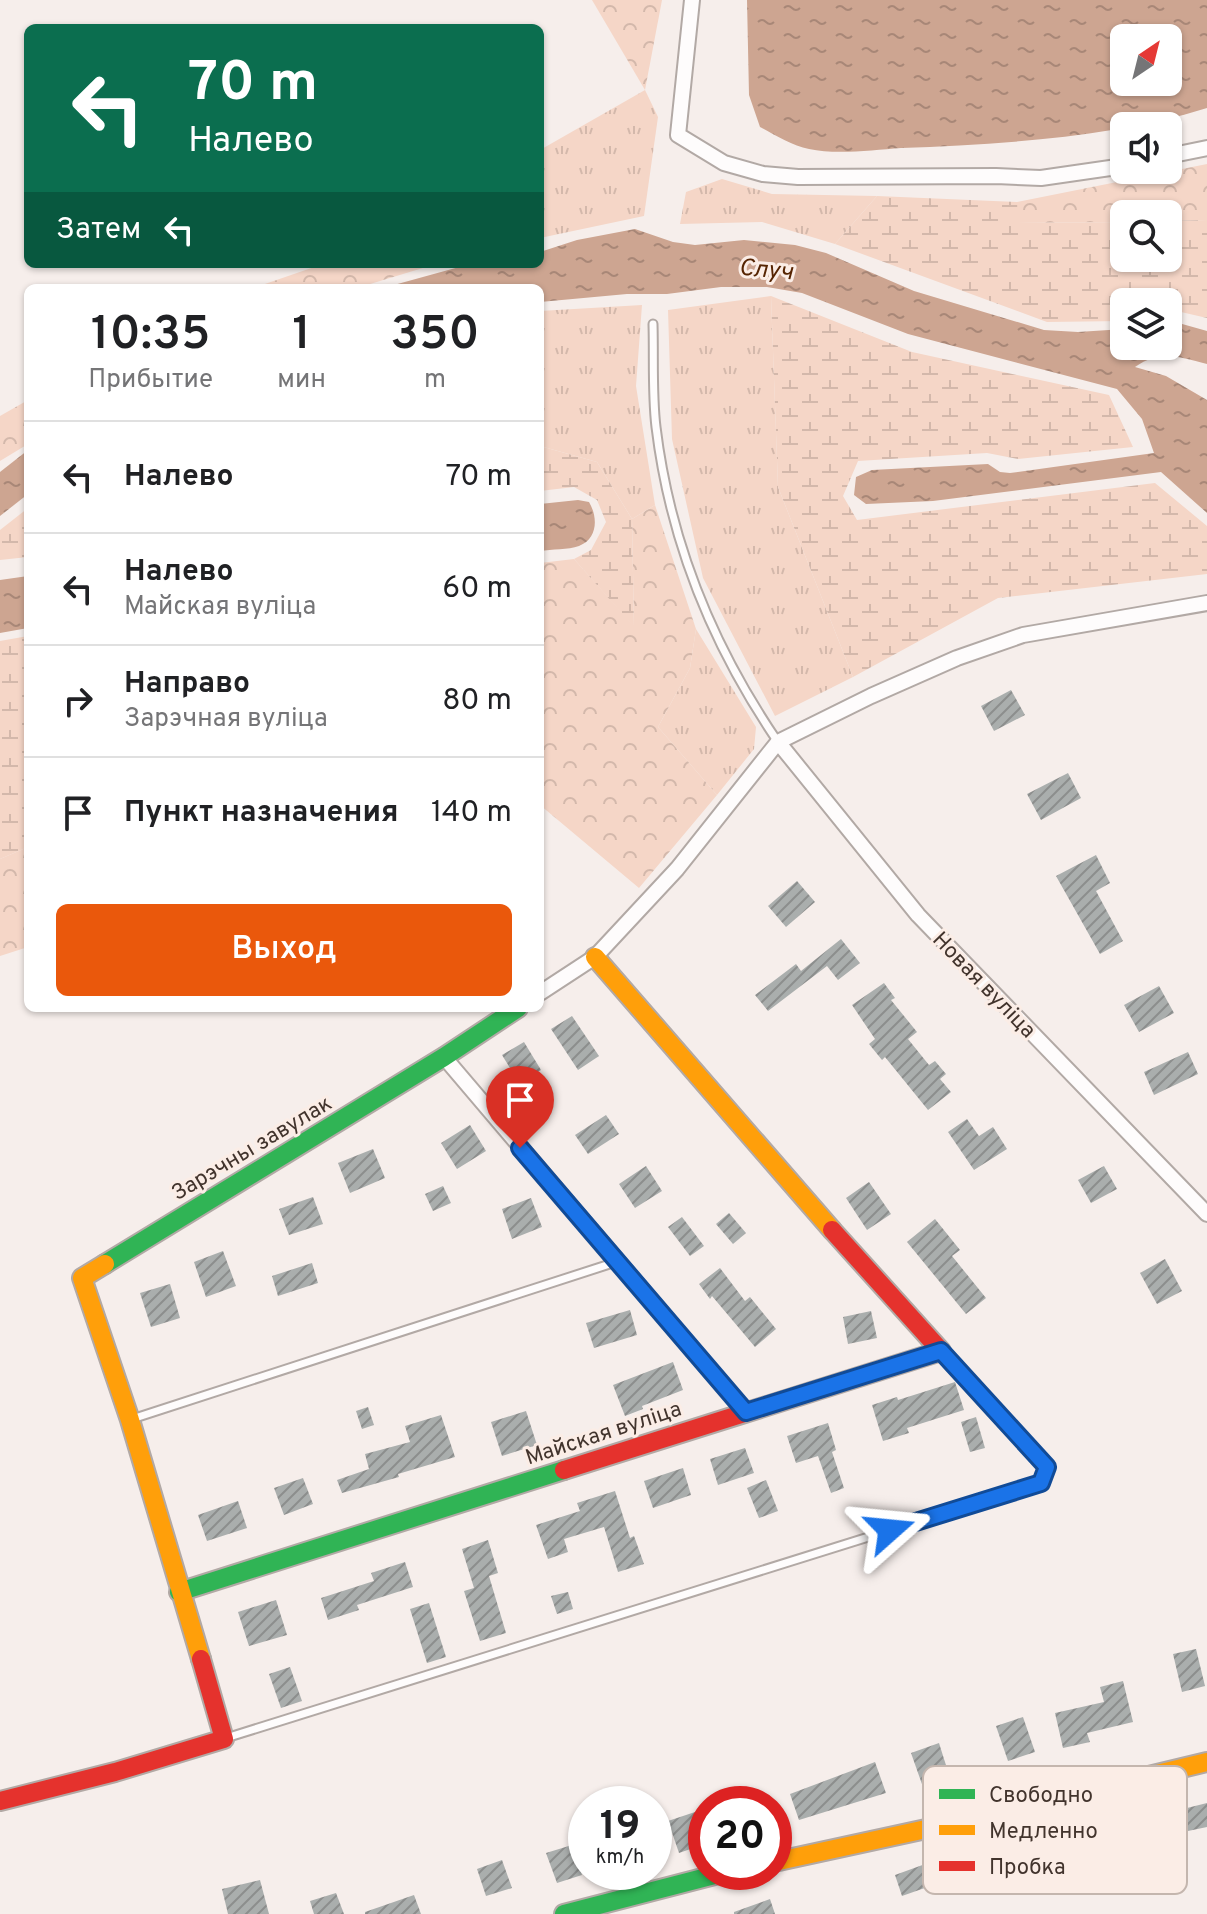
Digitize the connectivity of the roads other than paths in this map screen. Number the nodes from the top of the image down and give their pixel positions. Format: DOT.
graph roads {
  1 [pos="692,0"];
  2 [pos="1207,148"];
  3 [pos="1182,153"];
  4 [pos="1110,168"];
  5 [pos="653,324"];
  6 [pos="1207,603"];
  7 [pos="778,742"];
  8 [pos="595,957"];
  9 [pos="544,990"];
  10 [pos="512,1012"];
  11 [pos="444,1057"];
  12 [pos="1207,1214"];
  13 [pos="616,1262"];
  14 [pos="941,1351"];
  15 [pos="746,1412"];
  16 [pos="130,1420"];
  17 [pos="179,1592"];
  18 [pos="224,1739"];
  19 [pos="1207,1762"];
  20 [pos="1187,1767"];
  21 [pos="0,1801"];
  22 [pos="923,1830"];
  23 [pos="792,1858"];
  24 [pos="688,1882"];
  25 [pos="564,1914"];
  1 -- 4 [label="street"];
  2 -- 3 [label="street"];
  5 -- 7 [label="lane"];
  6 -- 7 [label="street"];
  7 -- 8 [label="street"];
  7 -- 12 [label="street, Новая вуліца"];
  8 -- 9 [label="street"];
  8 -- 14 [label="street"];
  10 -- 11 [label="street, Зарэчны завулак"];
  11 -- 13 [label="street"];
  11 -- 16 [label="street, Зарэчны завулак"];
  13 -- 15 [label="street"];
  13 -- 16 [label="lane"];
  14 -- 15 [label="street, Майская вуліца"];
  14 -- 18 [label="lane"];
  15 -- 17 [label="street, Майская вуліца"];
  16 -- 17 [label="street"];
  17 -- 18 [label="street"];
  18 -- 21 [label="street"];
  19 -- 20 [label="street"];
  22 -- 23 [label="street"];
  24 -- 25 [label="street"];
}
